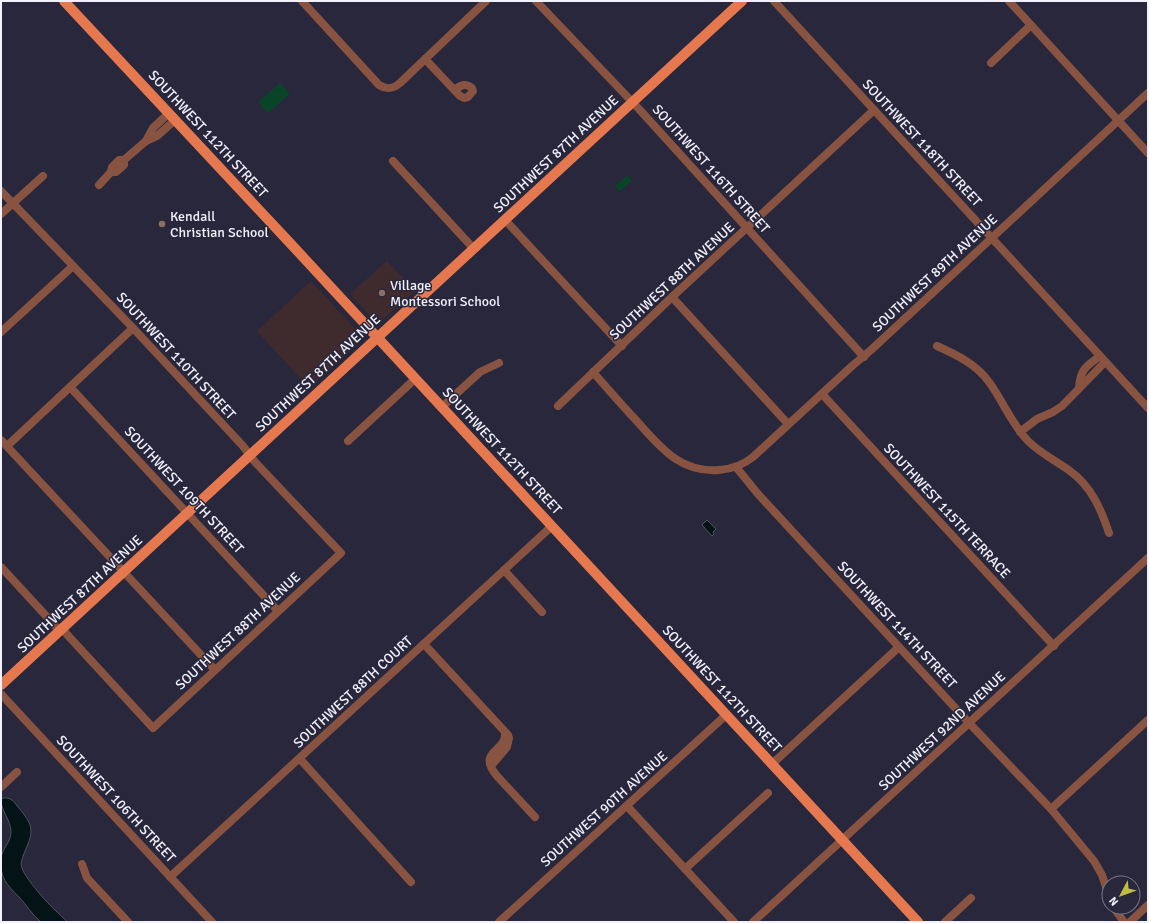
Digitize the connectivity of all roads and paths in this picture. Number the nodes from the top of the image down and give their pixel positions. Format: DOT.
graph roads {
  1 [pos="64,1"];
  2 [pos="302,1"];
  3 [pos="486,1"];
  4 [pos="536,1"];
  5 [pos="742,1"];
  6 [pos="774,1"];
  7 [pos="1009,1"];
  8 [pos="1031,25"];
  9 [pos="425,59"];
  10 [pos="991,63"];
  11 [pos="454,90"];
  12 [pos="1148,93"];
  13 [pos="632,102"];
  14 [pos="874,110"];
  15 [pos="172,116"];
  16 [pos="1118,120"];
  17 [pos="1148,153"];
  18 [pos="393,161"];
  19 [pos="43,176"];
  20 [pos="1,184"];
  21 [pos="99,185"];
  22 [pos="4,193"];
  23 [pos="13,203"];
  24 [pos="1,214"];
  25 [pos="505,220"];
  26 [pos="747,228"];
  27 [pos="992,238"];
  28 [pos="474,249"];
  29 [pos="73,266"];
  30 [pos="672,297"];
  31 [pos="132,328"];
  32 [pos="1,332"];
  33 [pos="377,337"];
  34 [pos="622,346"];
  35 [pos="937,346"];
  36 [pos="864,357"];
  37 [pos="1102,359"];
  38 [pos="499,363"];
  39 [pos="593,372"];
  40 [pos="415,379"];
  41 [pos="70,387"];
  42 [pos="822,394"];
  43 [pos="558,406"];
  44 [pos="442,407"];
  45 [pos="1148,408"];
  46 [pos="788,424"];
  47 [pos="1020,432"];
  48 [pos="348,441"];
  49 [pos="4,443"];
  50 [pos="250,456"];
  51 [pos="736,467"];
  52 [pos="187,513"];
  53 [pos="552,526"];
  54 [pos="1108,533"];
  55 [pos="341,553"];
  56 [pos="1148,558"];
  57 [pos="1,567"];
  58 [pos="504,570"];
  59 [pos="124,572"];
  60 [pos="278,611"];
  61 [pos="542,612"];
  62 [pos="61,630"];
  63 [pos="424,644"];
  64 [pos="1054,646"];
  65 [pos="899,647"];
  66 [pos="215,670"];
  67 [pos="1,686"];
  68 [pos="1,694"];
  69 [pos="726,714"];
  70 [pos="1148,720"];
  71 [pos="970,724"];
  72 [pos="300,759"];
  73 [pos="772,764"];
  74 [pos="17,772"];
  75 [pos="1,787"];
  76 [pos="768,793"];
  77 [pos="627,806"];
  78 [pos="1051,809"];
  79 [pos="535,817"];
  80 [pos="842,841"];
  81 [pos="82,864"];
  82 [pos="685,869"];
  83 [pos="1102,875"];
  84 [pos="170,877"];
  85 [pos="411,882"];
  86 [pos="971,898"];
  87 [pos="1148,905"];
  88 [pos="128,922"];
  89 [pos="212,922"];
  90 [pos="499,922"];
  91 [pos="734,922"];
  92 [pos="753,922"];
  93 [pos="918,922"];
  94 [pos="945,922"];
  95 [pos="1130,922"];
  1 -- 15 [label="main road, SOUTHWEST 112TH STREET"];
  2 -- 9 [label="street"];
  3 -- 9 [label="street"];
  4 -- 13 [label="street, SOUTHWEST 116TH STREET"];
  5 -- 13 [label="main road, SOUTHWEST 87TH AVENUE"];
  6 -- 14 [label="street, SOUTHWEST 118TH STREET"];
  7 -- 8 [label="street"];
  8 -- 10 [label="street"];
  8 -- 16 [label="street"];
  9 -- 11 [label="street"];
  12 -- 16 [label="street, SOUTHWEST 89TH AVENUE"];
  13 -- 25 [label="main road, SOUTHWEST 87TH AVENUE"];
  13 -- 26 [label="street, SOUTHWEST 116TH STREET"];
  14 -- 26 [label="street, SOUTHWEST 88TH AVENUE"];
  14 -- 27 [label="street, SOUTHWEST 118TH STREET"];
  15 -- 21 [label="street"];
  15 -- 33 [label="main road, SOUTHWEST 112TH STREET"];
  16 -- 17 [label="street"];
  16 -- 27 [label="street, SOUTHWEST 89TH AVENUE"];
  18 -- 28 [label="street"];
  19 -- 23 [label="street"];
  20 -- 22 [label="street, SOUTHWEST 110TH STREET"];
  22 -- 23 [label="street, SOUTHWEST 110TH STREET"];
  23 -- 24 [label="street"];
  23 -- 29 [label="street, SOUTHWEST 110TH STREET"];
  25 -- 28 [label="main road, SOUTHWEST 87TH AVENUE"];
  25 -- 34 [label="street"];
  26 -- 30 [label="street, SOUTHWEST 88TH AVENUE"];
  26 -- 36 [label="street, SOUTHWEST 116TH STREET"];
  27 -- 36 [label="street, SOUTHWEST 89TH AVENUE"];
  27 -- 37 [label="street, SOUTHWEST 118TH STREET"];
  28 -- 33 [label="main road, SOUTHWEST 87TH AVENUE"];
  29 -- 31 [label="street, SOUTHWEST 110TH STREET"];
  29 -- 32 [label="street"];
  30 -- 34 [label="street, SOUTHWEST 88TH AVENUE"];
  30 -- 46 [label="street"];
  31 -- 41 [label="street"];
  31 -- 50 [label="street, SOUTHWEST 110TH STREET"];
  33 -- 40 [label="main road, SOUTHWEST 112TH STREET"];
  33 -- 50 [label="main road, SOUTHWEST 87TH AVENUE"];
  34 -- 39 [label="street, SOUTHWEST 88TH AVENUE"];
  35 -- 47 [label="street"];
  36 -- 42 [label="street, SOUTHWEST 89TH AVENUE"];
  37 -- 45 [label="street, SOUTHWEST 118TH STREET"];
  37 -- 47 [label="street"];
  38 -- 44 [label="street"];
  39 -- 43 [label="street, SOUTHWEST 88TH AVENUE"];
  39 -- 51 [label="street"];
  40 -- 44 [label="main road, SOUTHWEST 112TH STREET"];
  40 -- 48 [label="street"];
  41 -- 49 [label="street"];
  41 -- 52 [label="street, SOUTHWEST 109TH STREET"];
  42 -- 46 [label="street, SOUTHWEST 89TH AVENUE"];
  42 -- 64 [label="street, SOUTHWEST 115TH TERRACE"];
  44 -- 53 [label="main road, SOUTHWEST 112TH STREET"];
  46 -- 51 [label="street, SOUTHWEST 89TH AVENUE"];
  47 -- 54 [label="street"];
  49 -- 59 [label="street"];
  50 -- 52 [label="main road, SOUTHWEST 87TH AVENUE"];
  50 -- 55 [label="street, SOUTHWEST 110TH STREET"];
  51 -- 65 [label="street, SOUTHWEST 114TH STREET"];
  52 -- 59 [label="main road, SOUTHWEST 87TH AVENUE"];
  52 -- 60 [label="street, SOUTHWEST 109TH STREET"];
  53 -- 58 [label="street, SOUTHWEST 88TH COURT"];
  53 -- 69 [label="main road, SOUTHWEST 112TH STREET"];
  55 -- 60 [label="street, SOUTHWEST 88TH AVENUE"];
  56 -- 64 [label="street, SOUTHWEST 92ND AVENUE"];
  57 -- 62 [label="street"];
  58 -- 61 [label="street"];
  58 -- 63 [label="street, SOUTHWEST 88TH COURT"];
  59 -- 62 [label="main road, SOUTHWEST 87TH AVENUE"];
  59 -- 66 [label="street"];
  60 -- 66 [label="street, SOUTHWEST 88TH AVENUE"];
  62 -- 66 [label="street, SOUTHWEST 88TH AVENUE"];
  62 -- 67 [label="main road, SOUTHWEST 87TH AVENUE"];
  63 -- 72 [label="street, SOUTHWEST 88TH COURT"];
  63 -- 79 [label="street"];
  64 -- 71 [label="street, SOUTHWEST 92ND AVENUE"];
  65 -- 71 [label="street, SOUTHWEST 114TH STREET"];
  65 -- 73 [label="street"];
  68 -- 84 [label="street, SOUTHWEST 106TH STREET"];
  69 -- 73 [label="main road, SOUTHWEST 112TH STREET"];
  69 -- 77 [label="street, SOUTHWEST 90TH AVENUE"];
  70 -- 78 [label="street"];
  71 -- 78 [label="street, SOUTHWEST 114TH STREET"];
  71 -- 80 [label="street, SOUTHWEST 92ND AVENUE"];
  72 -- 84 [label="street, SOUTHWEST 88TH COURT"];
  72 -- 85 [label="street"];
  73 -- 80 [label="main road, SOUTHWEST 112TH STREET"];
  74 -- 75 [label="street"];
  76 -- 82 [label="street"];
  77 -- 82 [label="street"];
  77 -- 90 [label="street, SOUTHWEST 90TH AVENUE"];
  78 -- 83 [label="street, SOUTHWEST 114TH STREET"];
  80 -- 92 [label="street, SOUTHWEST 92ND AVENUE"];
  80 -- 93 [label="main road, SOUTHWEST 112TH STREET"];
  81 -- 88 [label="street"];
  82 -- 91 [label="street"];
  84 -- 89 [label="street, SOUTHWEST 106TH STREET"];
  86 -- 94 [label="street"];
  87 -- 95 [label="street"];
}
